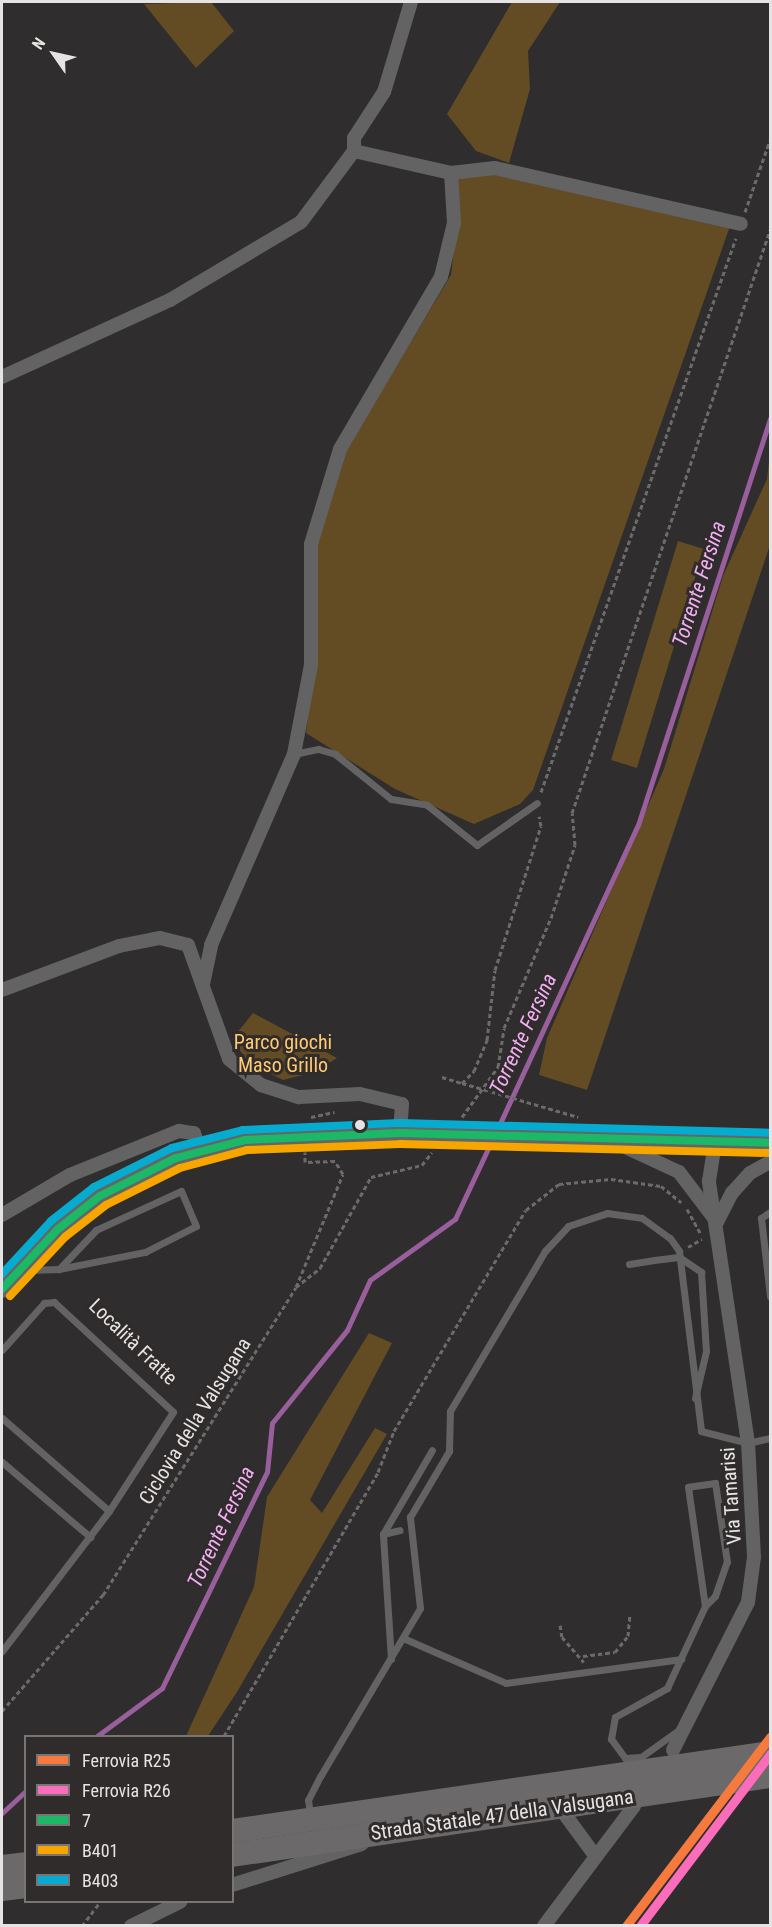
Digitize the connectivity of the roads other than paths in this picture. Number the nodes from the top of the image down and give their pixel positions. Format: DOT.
graph roads {
  1 [pos="411,2"];
  2 [pos="354,151"];
  3 [pos="451,173"];
  4 [pos="741,224"];
  5 [pos="2,377"];
  6 [pos="294,754"];
  7 [pos="537,803"];
  8 [pos="203,984"];
  9 [pos="2,990"];
  10 [pos="407,1133"];
  11 [pos="604,1138"];
  12 [pos="715,1143"];
  13 [pos="771,1143"];
  14 [pos="200,1151"];
  15 [pos="771,1162"];
  16 [pos="771,1212"];
  17 [pos="2,1215"];
  18 [pos="713,1227"];
  19 [pos="629,1264"];
  20 [pos="59,1269"];
  21 [pos="19,1270"];
  22 [pos="2,1289"];
  23 [pos="771,1296"];
  24 [pos="2,1350"];
  25 [pos="694,1398"];
  26 [pos="2,1418"];
  27 [pos="771,1438"];
  28 [pos="748,1443"];
  29 [pos="432,1450"];
  30 [pos="2,1462"];
  31 [pos="109,1511"];
  32 [pos="400,1530"];
  33 [pos="383,1534"];
  34 [pos="90,1537"];
  35 [pos="705,1606"];
  36 [pos="403,1638"];
  37 [pos="2,1651"];
  38 [pos="391,1659"];
  39 [pos="681,1659"];
  40 [pos="689,1722"];
  41 [pos="673,1750"];
  42 [pos="771,1753"];
  43 [pos="771,1776"];
  44 [pos="634,1806"];
  45 [pos="234,1831"];
  46 [pos="234,1855"];
  47 [pos="596,1857"];
  48 [pos="317,1861"];
  49 [pos="24,1864"];
  50 [pos="2,1867"];
  51 [pos="234,1884"];
  52 [pos="24,1886"];
  53 [pos="2,1889"];
  54 [pos="178,1903"];
  55 [pos="131,1926"];
  56 [pos="544,1926"];
  1 -- 2 [label="street"];
  2 -- 3 [label="street"];
  2 -- 5 [label="street"];
  3 -- 4 [label="street"];
  3 -- 6 [label="street"];
  6 -- 7 [label="lane"];
  6 -- 8 [label="street"];
  8 -- 9 [label="street"];
  8 -- 10 [label="street"];
  10 -- 11 [label="main road, bridge"];
  10 -- 14 [label="main road"];
  11 -- 12 [label="main road"];
  11 -- 18 [label="street, Via Tamarisi"];
  12 -- 13 [label="main road"];
  12 -- 18 [label="street, Via Tamarisi"];
  14 -- 17 [label="street"];
  14 -- 21 [label="main road"];
  15 -- 18 [label="street"];
  16 -- 23 [label="lane"];
  18 -- 28 [label="street, Via Tamarisi"];
  19 -- 25 [label="lane, bridge"];
  20 -- 20 [label="lane"];
  20 -- 21 [label="lane"];
  21 -- 22 [label="main road"];
  24 -- 31 [label="lane, Località Fratte"];
  25 -- 28 [label="lane"];
  25 -- 36 [label="lane"];
  26 -- 31 [label="lane"];
  27 -- 28 [label="lane"];
  28 -- 40 [label="street, Via Tamarisi"];
  29 -- 33 [label="lane"];
  30 -- 34 [label="lane"];
  31 -- 34 [label="lane, Località Fratte"];
  32 -- 33 [label="lane"];
  33 -- 38 [label="lane"];
  34 -- 37 [label="lane, Località Fratte"];
  35 -- 35 [label="lane"];
  35 -- 39 [label="lane"];
  36 -- 38 [label="lane"];
  36 -- 39 [label="lane"];
  38 -- 48 [label="lane"];
  39 -- 40 [label="lane"];
  40 -- 41 [label="street, Via Tamarisi"];
  42 -- 45 [label="highway, Strada Statale 47 della Valsugana, bridge"];
  43 -- 46 [label="highway, Strada Statale 47 della Valsugana, bridge"];
  44 -- 47 [label="street"];
  47 -- 48 [label="street"];
  47 -- 56 [label="street"];
  48 -- 51 [label="street"];
  49 -- 50 [label="highway"];
  52 -- 53 [label="highway"];
  54 -- 55 [label="street"];
}
